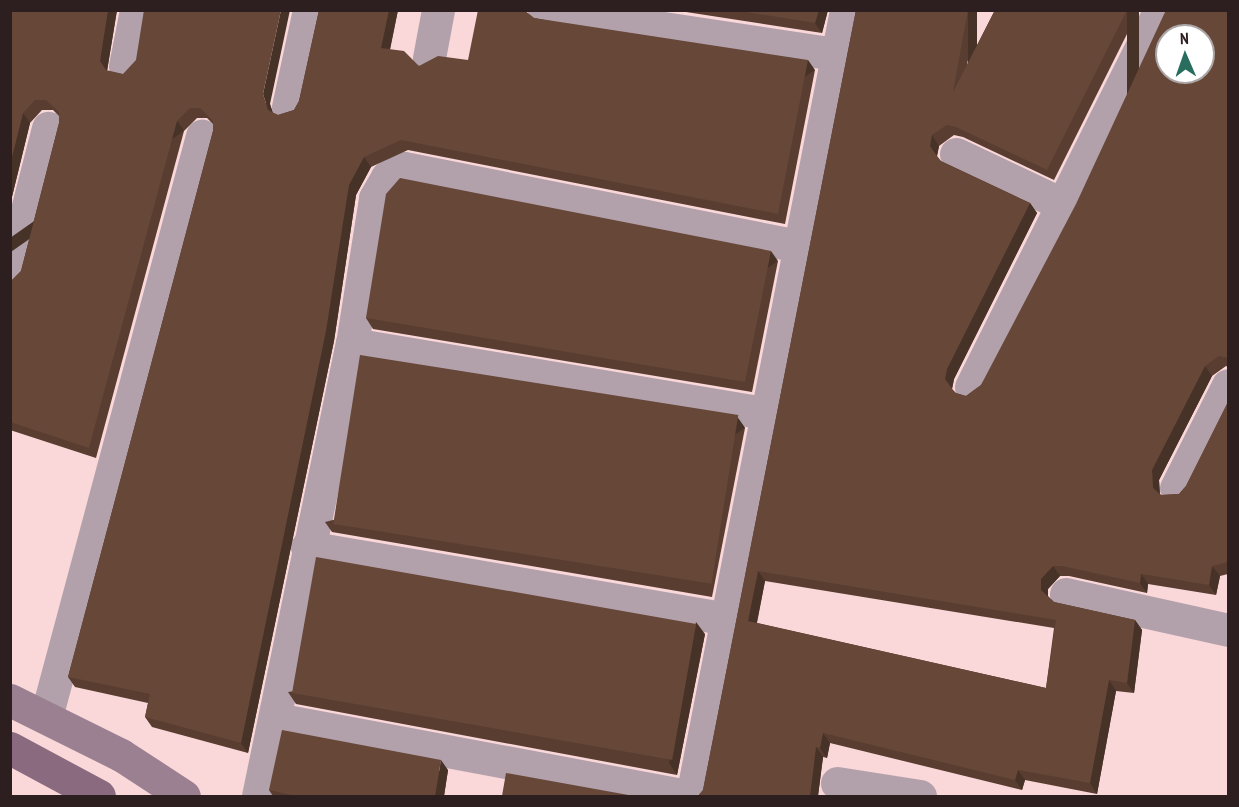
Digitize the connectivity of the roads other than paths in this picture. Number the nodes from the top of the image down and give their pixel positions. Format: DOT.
graph roads {
  1 [pos="136,10"];
  2 [pos="309,10"];
  3 [pos="438,10"];
  4 [pos="544,10"];
  5 [pos="846,10"];
  6 [pos="1159,11"];
  7 [pos="836,54"];
  8 [pos="429,58"];
  9 [pos="125,66"];
  10 [pos="288,108"];
  11 [pos="48,128"];
  12 [pos="202,136"];
  13 [pos="956,154"];
  14 [pos="1066,206"];
  15 [pos="803,247"];
  16 [pos="10,276"];
  17 [pos="352,344"];
  18 [pos="1228,385"];
  19 [pos="971,387"];
  20 [pos="766,413"];
  21 [pos="1176,488"];
  22 [pos="307,547"];
  23 [pos="1066,594"];
  24 [pos="728,619"];
  25 [pos="1228,630"];
  26 [pos="10,700"];
  27 [pos="46,717"];
  28 [pos="276,719"];
  29 [pos="10,748"];
  30 [pos="837,783"];
  31 [pos="99,796"];
  32 [pos="184,796"];
  33 [pos="258,796"];
  34 [pos="686,796"];
  35 [pos="692,796"];
  36 [pos="920,796"];
  1 -- 9 [label="street"];
  2 -- 10 [label="street"];
  3 -- 8 [label="street"];
  4 -- 7 [label="street"];
  5 -- 7 [label="street"];
  6 -- 14 [label="street"];
  7 -- 15 [label="street"];
  11 -- 16 [label="street"];
  12 -- 27 [label="street"];
  13 -- 14 [label="street"];
  14 -- 19 [label="street"];
  15 -- 17 [label="street"];
  15 -- 20 [label="street"];
  17 -- 20 [label="street"];
  17 -- 22 [label="street"];
  18 -- 21 [label="street"];
  20 -- 24 [label="street"];
  22 -- 24 [label="street"];
  22 -- 28 [label="street"];
  23 -- 25 [label="street"];
  24 -- 35 [label="street"];
  26 -- 27 [label="main road"];
  27 -- 32 [label="main road"];
  28 -- 33 [label="street"];
  28 -- 34 [label="street"];
  29 -- 31 [label="main road"];
  30 -- 36 [label="street"];
}
